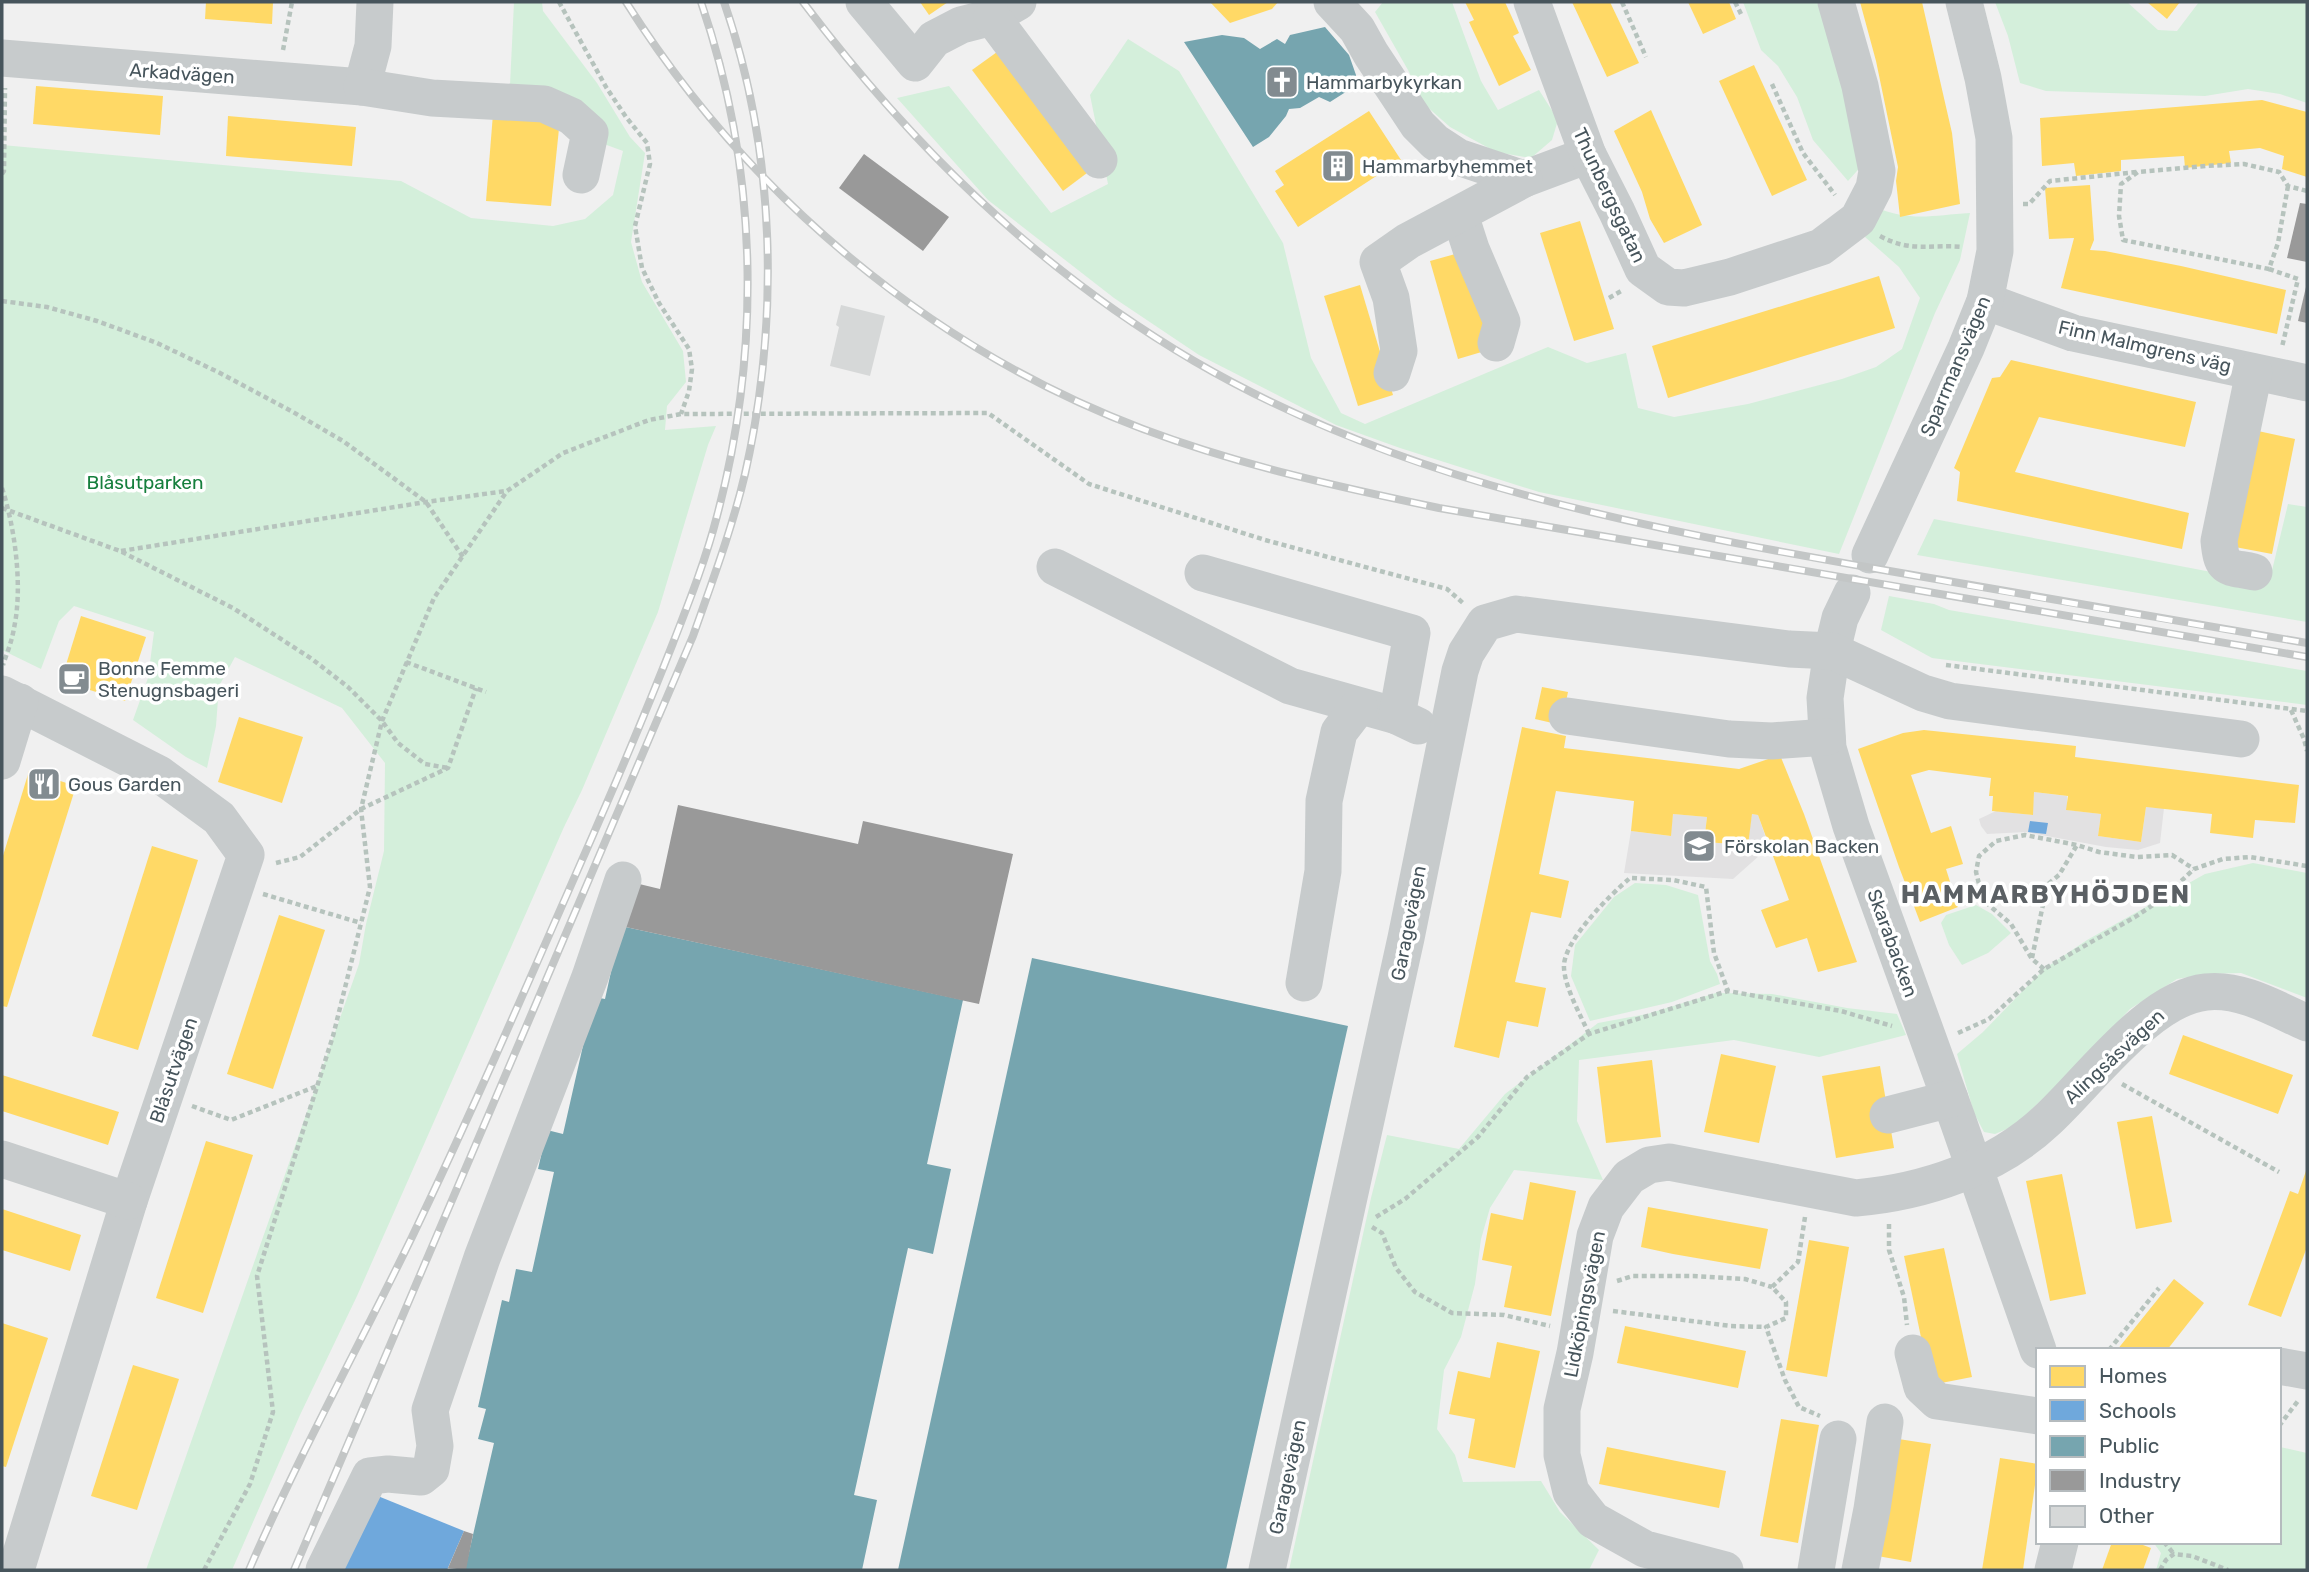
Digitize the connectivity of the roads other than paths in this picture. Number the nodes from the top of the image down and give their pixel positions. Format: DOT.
graph roads {
  1 [pos="375,2"];
  2 [pos="864,2"];
  3 [pos="1332,2"];
  4 [pos="1532,2"];
  5 [pos="1836,2"];
  6 [pos="1964,2"];
  7 [pos="1005,9"];
  8 [pos="2,58"];
  9 [pos="364,82"];
  10 [pos="1588,155"];
  11 [pos="1099,160"];
  12 [pos="582,175"];
  13 [pos="1524,179"];
  14 [pos="1460,215"];
  15 [pos="1985,301"];
  16 [pos="1496,343"];
  17 [pos="1392,373"];
  18 [pos="2279,377"];
  19 [pos="1870,555"];
  20 [pos="1055,566"];
  21 [pos="2254,572"];
  22 [pos="1203,573"];
  23 [pos="1852,593"];
  24 [pos="1832,651"];
  25 [pos="11,698"];
  26 [pos="1359,706"];
  27 [pos="1397,716"];
  28 [pos="1567,716"];
  29 [pos="1445,737"];
  30 [pos="1827,737"];
  31 [pos="2241,739"];
  32 [pos="2,761"];
  33 [pos="623,880"];
  34 [pos="1304,983"];
  35 [pos="2307,1023"];
  36 [pos="1950,1099"];
  37 [pos="1888,1115"];
  38 [pos="2,1159"];
  39 [pos="1974,1167"];
  40 [pos="129,1200"];
  41 [pos="2037,1348"];
  42 [pos="1913,1353"];
  43 [pos="2281,1368"];
  44 [pos="2304,1385"];
  45 [pos="2036,1416"];
  46 [pos="1885,1422"];
  47 [pos="1838,1438"];
  48 [pos="2060,1544"];
  49 [pos="16,1570"];
  50 [pos="324,1570"];
  51 [pos="1267,1570"];
  52 [pos="1725,1570"];
  53 [pos="1816,1570"];
  54 [pos="1860,1570"];
  55 [pos="2053,1570"];
  1 -- 9 [label="street"];
  2 -- 7 [label="street"];
  3 -- 13 [label="street"];
  4 -- 10 [label="street, Thunbergsgatan"];
  5 -- 10 [label="street, Thunbergsgatan"];
  6 -- 15 [label="street, Sparrmansvägen"];
  7 -- 11 [label="street"];
  8 -- 9 [label="street, Arkadvägen"];
  9 -- 12 [label="street, Arkadvägen"];
  10 -- 13 [label="street"];
  13 -- 14 [label="street"];
  14 -- 16 [label="street"];
  14 -- 17 [label="street"];
  15 -- 18 [label="street, Finn Malmgrens väg"];
  15 -- 19 [label="street, Sparrmansvägen"];
  18 -- 21 [label="street"];
  20 -- 26 [label="street"];
  22 -- 27 [label="street"];
  23 -- 24 [label="street"];
  24 -- 29 [label="street, Garagevägen"];
  24 -- 30 [label="street, Skarabacken"];
  24 -- 31 [label="street"];
  25 -- 32 [label="street"];
  25 -- 40 [label="street, Blåsutvägen"];
  26 -- 27 [label="street"];
  26 -- 34 [label="street"];
  27 -- 29 [label="street"];
  28 -- 30 [label="street"];
  29 -- 51 [label="street, Garagevägen"];
  30 -- 36 [label="street, Skarabacken"];
  33 -- 50 [label="street"];
  35 -- 39 [label="street, Alingsåsvägen"];
  36 -- 37 [label="street"];
  36 -- 39 [label="street, Skarabacken"];
  38 -- 40 [label="street"];
  39 -- 41 [label="street, Skarabacken"];
  39 -- 52 [label="street, Lidköpingsvägen"];
  40 -- 49 [label="street, Blåsutvägen"];
  42 -- 45 [label="street"];
  43 -- 44 [label="street"];
  46 -- 54 [label="street"];
  47 -- 53 [label="street"];
  48 -- 55 [label="street"];
}
